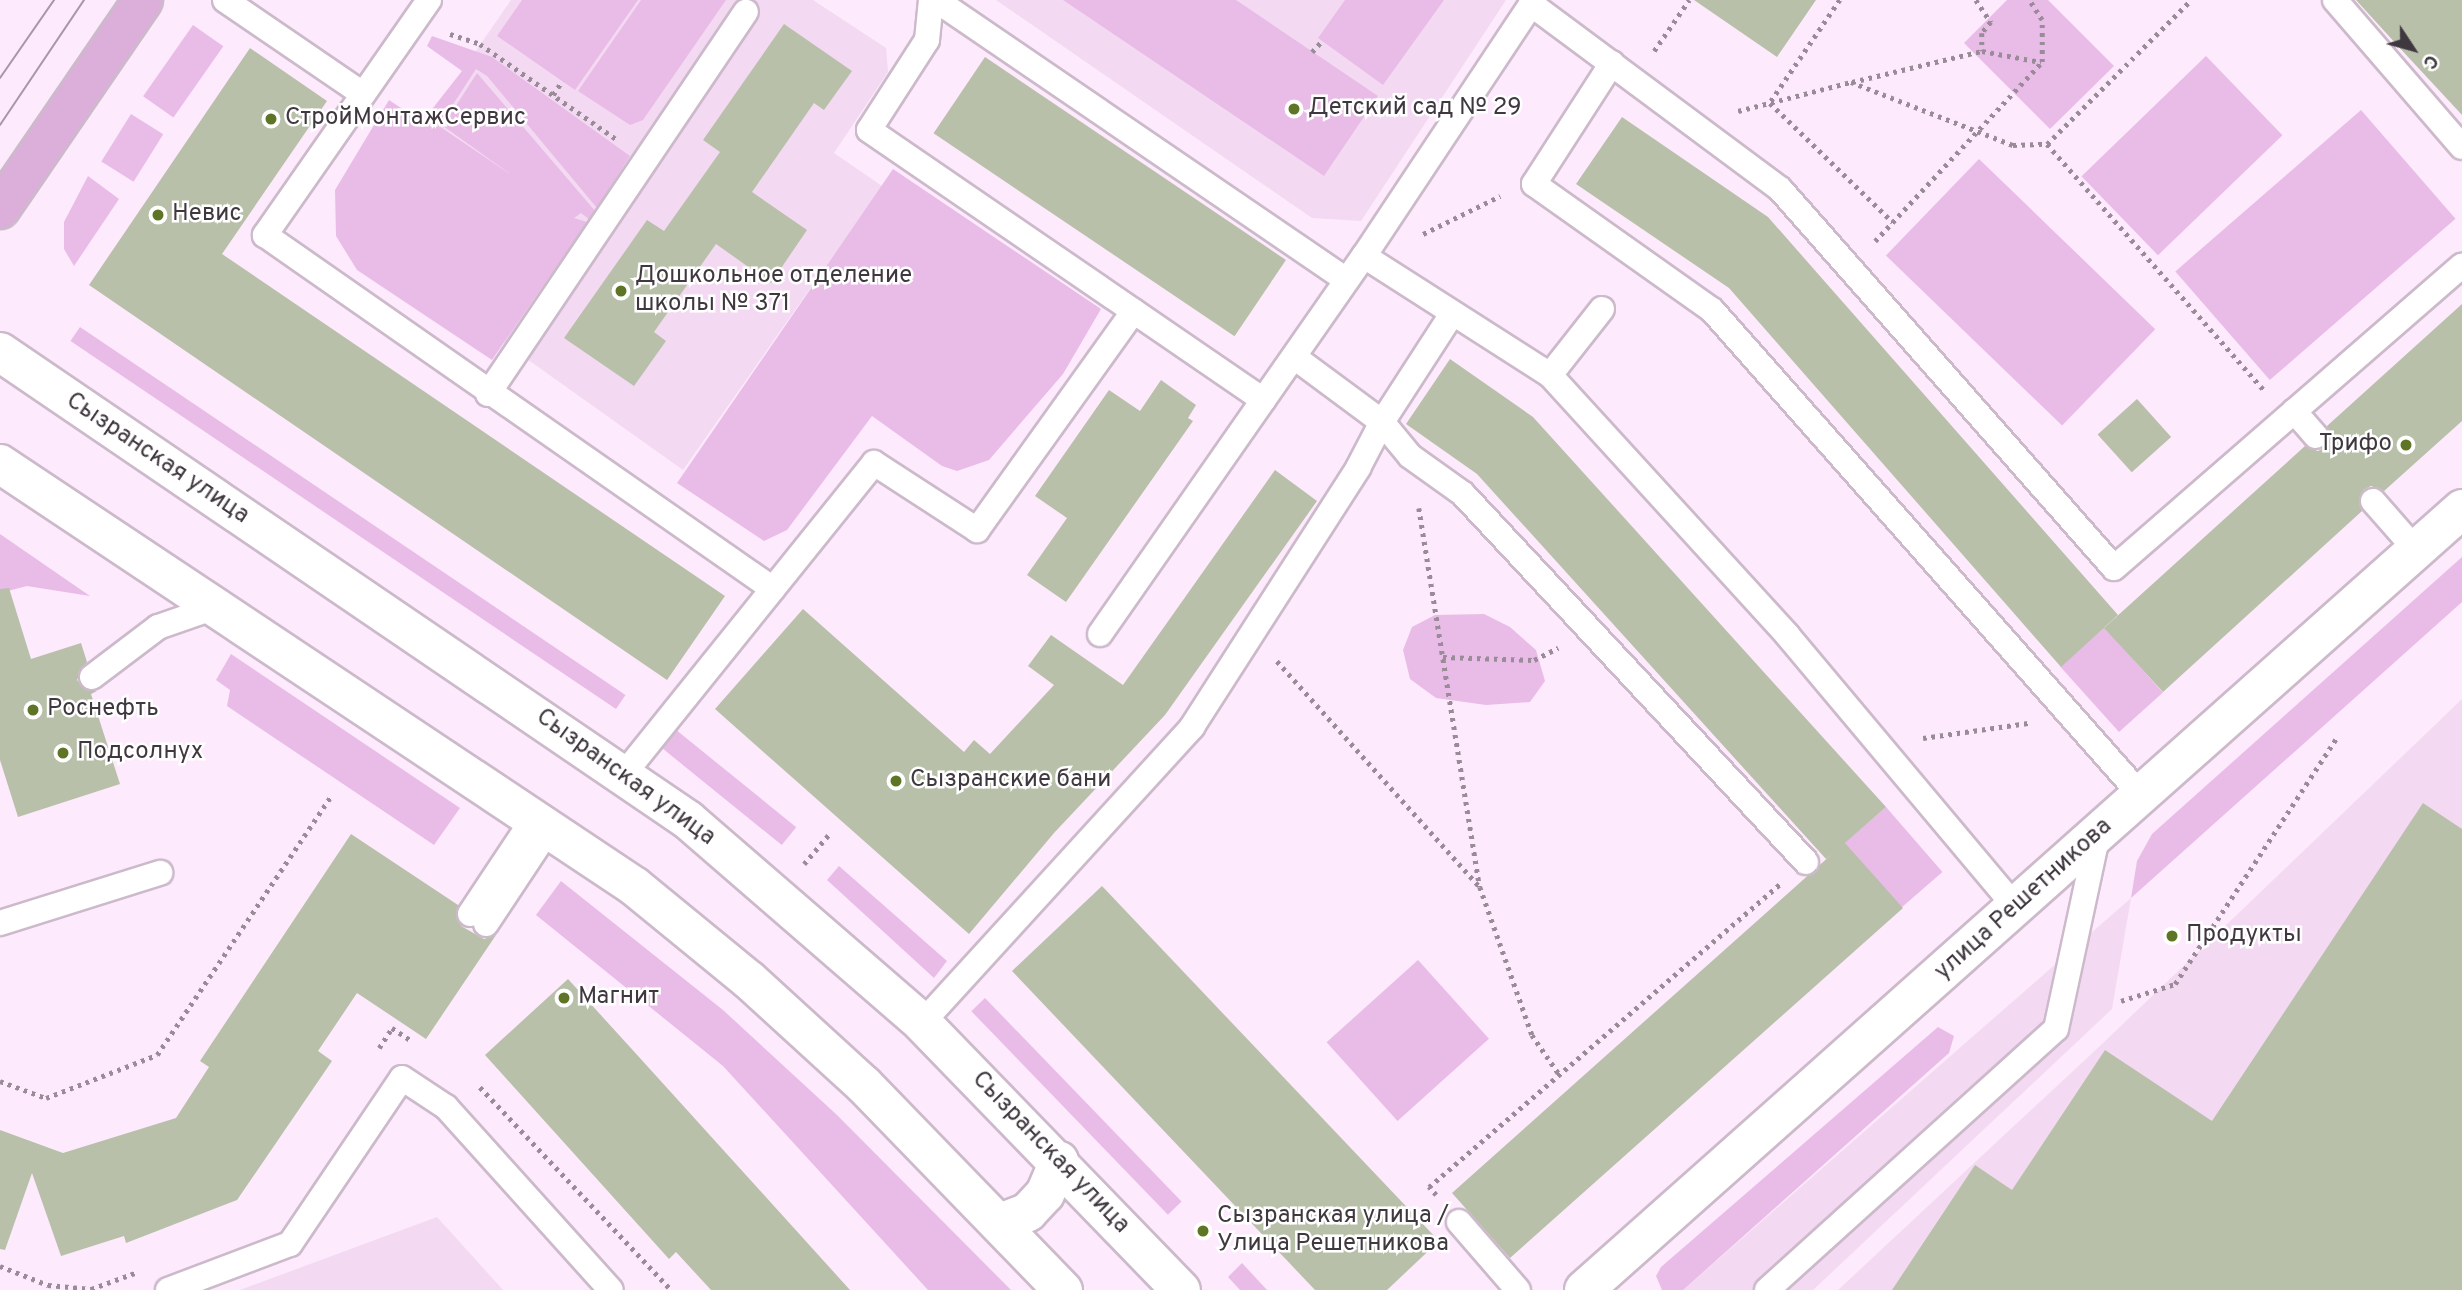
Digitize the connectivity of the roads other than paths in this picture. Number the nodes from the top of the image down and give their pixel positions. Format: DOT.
graph roads {
  1 [pos="143,0"];
  2 [pos="225,0"];
  3 [pos="429,0"];
  4 [pos="933,0"];
  5 [pos="2335,0"];
  6 [pos="1532,2"];
  7 [pos="746,12"];
  8 [pos="1612,63"];
  9 [pos="363,94"];
  10 [pos="2462,147"];
  11 [pos="0,209"];
  12 [pos="1364,256"];
  13 [pos="2462,265"];
  14 [pos="1347,280"];
  15 [pos="1602,309"];
  16 [pos="1133,311"];
  17 [pos="1452,314"];
  18 [pos="0,352"];
  19 [pos="1294,357"];
  20 [pos="1550,375"];
  21 [pos="488,394"];
  22 [pos="1264,400"];
  23 [pos="2284,407"];
  24 [pos="1382,422"];
  25 [pos="2316,436"];
  26 [pos="0,464"];
  27 [pos="2373,501"];
  28 [pos="2462,509"];
  29 [pos="2416,550"];
  30 [pos="773,589"];
  31 [pos="212,608"];
  32 [pos="1100,634"];
  33 [pos="92,677"];
  34 [pos="624,774"];
  35 [pos="2141,795"];
  36 [pos="543,821"];
  37 [pos="2098,833"];
  38 [pos="1806,862"];
  39 [pos="160,873"];
  40 [pos="2017,908"];
  41 [pos="478,919"];
  42 [pos="0,923"];
  43 [pos="922,1023"];
  44 [pos="1059,1161"];
  45 [pos="1459,1222"];
  46 [pos="1000,1223"];
  47 [pos="168,1290"];
  48 [pos="611,1290"];
  49 [pos="1063,1290"];
  50 [pos="1181,1290"];
  51 [pos="1518,1290"];
  52 [pos="1584,1290"];
  53 [pos="1767,1290"];
  1 -- 11 [label="main road"];
  2 -- 9 [label="lane"];
  3 -- 9 [label="lane"];
  4 -- 14 [label="lane"];
  4 -- 16 [label="lane"];
  5 -- 10 [label="lane"];
  6 -- 8 [label="lane"];
  6 -- 12 [label="lane"];
  7 -- 21 [label="lane"];
  8 -- 23 [label="lane"];
  8 -- 35 [label="lane"];
  9 -- 21 [label="lane"];
  12 -- 14 [label="lane"];
  12 -- 17 [label="lane"];
  13 -- 23 [label="lane"];
  14 -- 19 [label="lane"];
  15 -- 20 [label="lane"];
  16 -- 22 [label="lane"];
  16 -- 30 [label="lane"];
  17 -- 20 [label="lane"];
  17 -- 24 [label="lane"];
  18 -- 34 [label="street, Сызранская улица"];
  19 -- 22 [label="lane"];
  19 -- 24 [label="lane"];
  20 -- 40 [label="lane"];
  21 -- 30 [label="lane"];
  22 -- 32 [label="lane"];
  23 -- 25 [label="lane"];
  24 -- 38 [label="lane"];
  24 -- 43 [label="lane"];
  26 -- 31 [label="street"];
  27 -- 29 [label="lane"];
  28 -- 29 [label="street, улица Решетникова"];
  29 -- 35 [label="street, улица Решетникова"];
  30 -- 34 [label="lane"];
  31 -- 33 [label="lane"];
  31 -- 36 [label="street"];
  34 -- 43 [label="street, Сызранская улица"];
  35 -- 37 [label="street, улица Решетникова"];
  36 -- 41 [label="lane"];
  36 -- 46 [label="street"];
  37 -- 40 [label="street, улица Решетникова"];
  37 -- 53 [label="lane"];
  39 -- 42 [label="lane"];
  40 -- 52 [label="street, улица Решетникова"];
  43 -- 44 [label="street, Сызранская улица"];
  44 -- 46 [label="street"];
  44 -- 50 [label="street, Сызранская улица"];
  45 -- 51 [label="lane"];
  46 -- 49 [label="street"];
  47 -- 48 [label="lane"];
}
